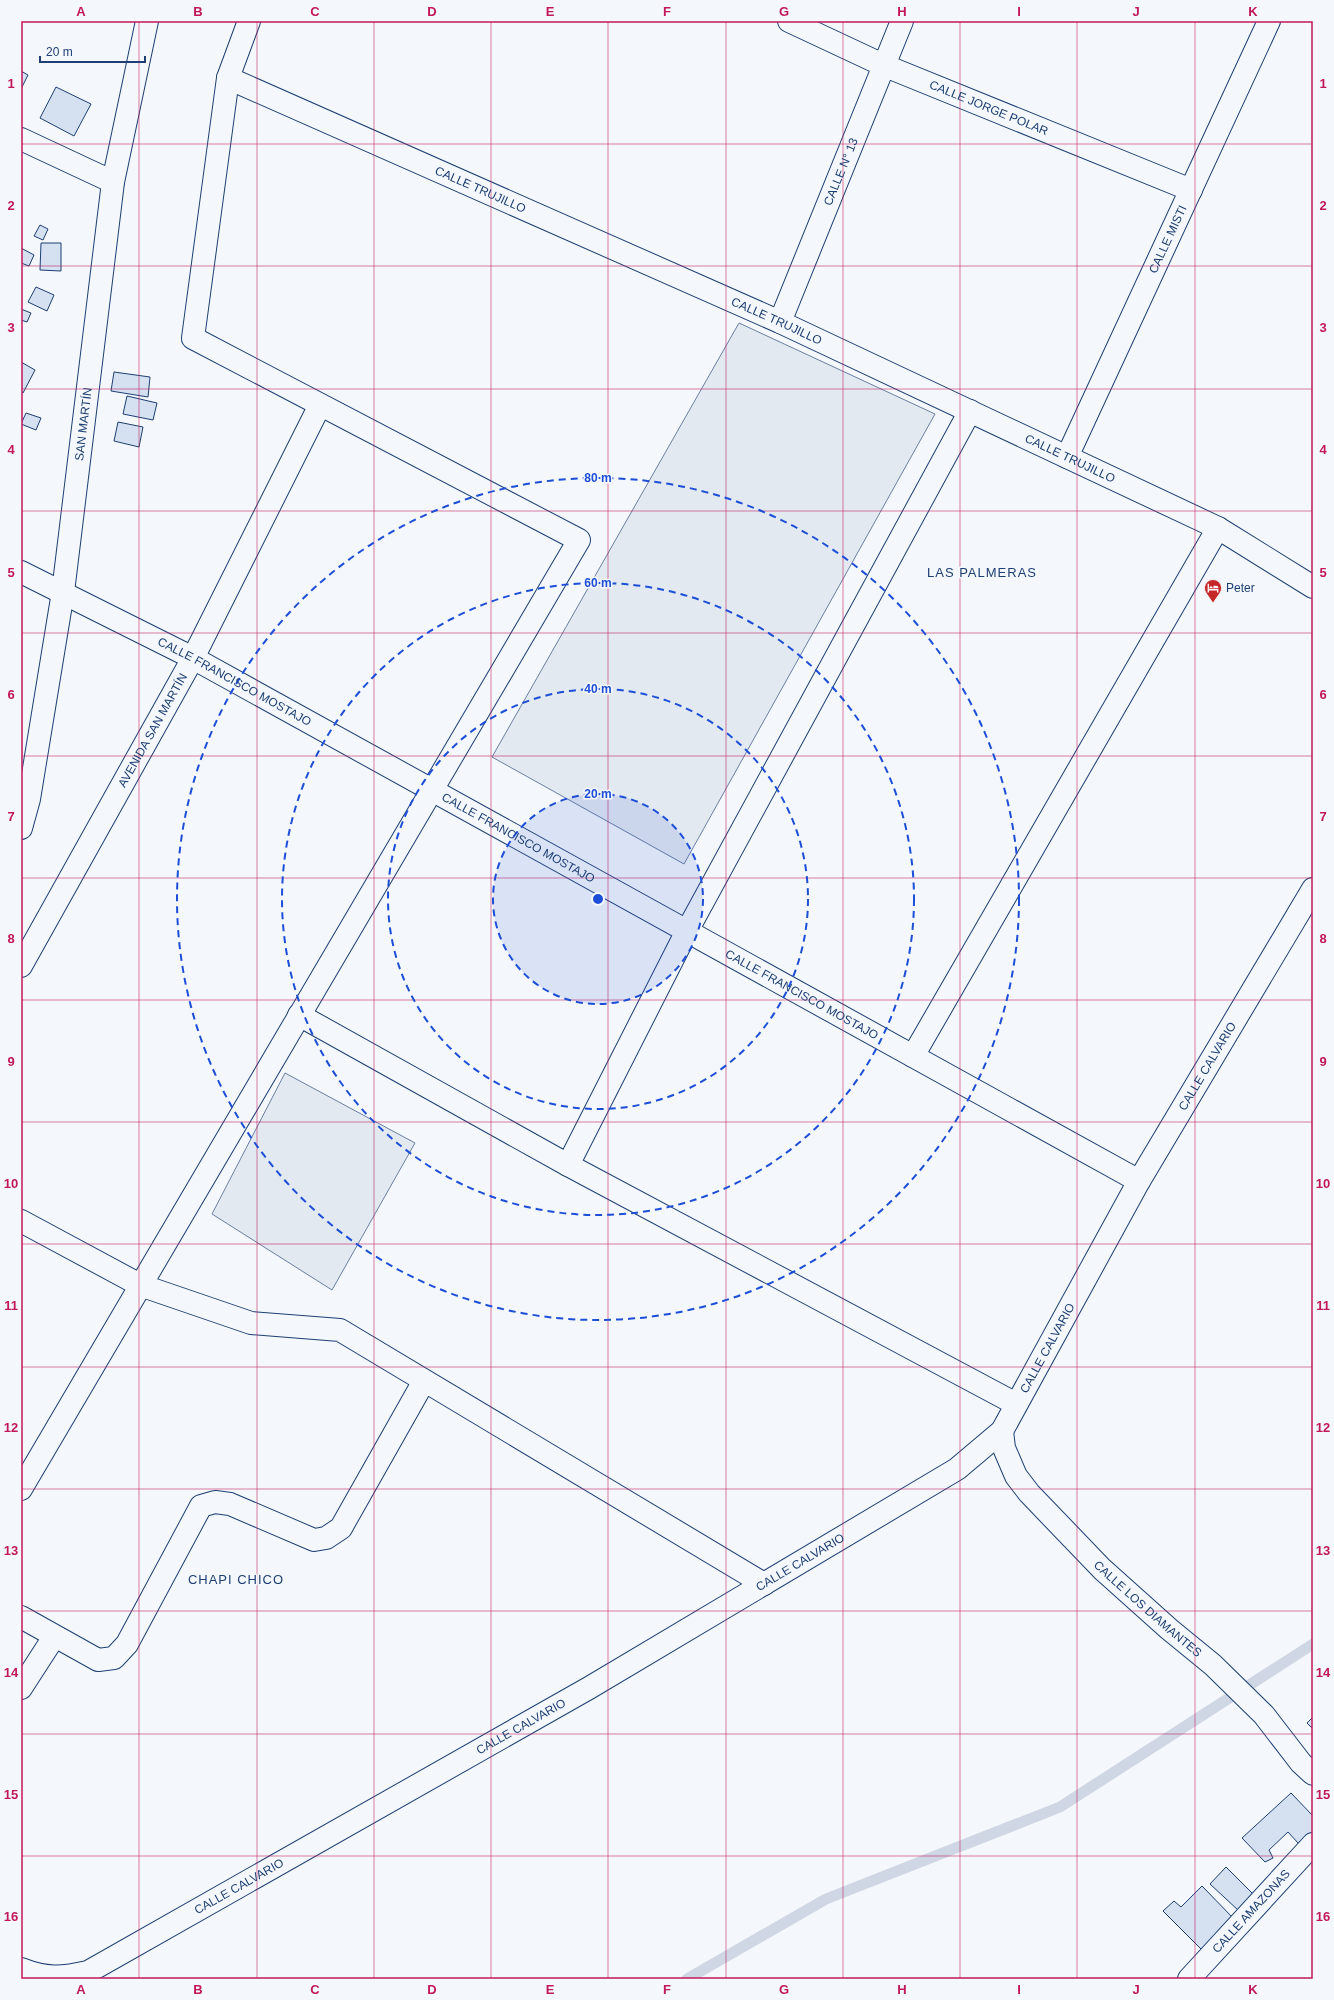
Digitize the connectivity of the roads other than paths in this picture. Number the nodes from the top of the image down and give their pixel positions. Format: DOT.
graph roads {
  1 [pos="147,21"];
  2 [pos="249,21"];
  3 [pos="789,21"];
  4 [pos="902,21"];
  5 [pos="1269,21"];
  6 [pos="883,65"];
  7 [pos="228,78"];
  8 [pos="21,139"];
  9 [pos="113,182"];
  10 [pos="1191,190"];
  11 [pos="780,322"];
  12 [pos="320,405"];
  13 [pos="970,411"];
  14 [pos="1066,457"];
  15 [pos="1218,528"];
  16 [pos="21,572"];
  17 [pos="1313,587"];
  18 [pos="63,592"];
  19 [pos="193,658"];
  20 [pos="432,790"];
  21 [pos="21,828"];
  22 [pos="1313,889"];
  23 [pos="687,931"];
  24 [pos="21,966"];
  25 [pos="299,1015"];
  26 [pos="913,1056"];
  27 [pos="568,1165"];
  28 [pos="1139,1181"];
  29 [pos="21,1221"];
  30 [pos="140,1284"];
  31 [pos="424,1381"];
  32 [pos="1016,1404"];
  33 [pos="1002,1431"];
  34 [pos="21,1489"];
  35 [pos="764,1584"];
  36 [pos="21,1617"];
  37 [pos="54,1637"];
  38 [pos="21,1688"];
  39 [pos="1313,1774"];
  40 [pos="1313,1844"];
  41 [pos="21,1969"];
  42 [pos="1189,1979"];
  1 -- 9 [label="street, SAN MARTÍN"];
  2 -- 7 [label="street"];
  3 -- 6 [label="street, CALLE JORGE POLAR"];
  4 -- 6 [label="street, CALLE N° 13"];
  5 -- 10 [label="street, CALLE MISTI"];
  6 -- 10 [label="street, CALLE JORGE POLAR"];
  6 -- 11 [label="street, CALLE N° 13"];
  7 -- 11 [label="street, CALLE TRUJILLO"];
  7 -- 12 [label="street"];
  8 -- 9 [label="street"];
  9 -- 18 [label="street, SAN MARTÍN"];
  10 -- 14 [label="street, CALLE MISTI"];
  11 -- 13 [label="street, CALLE TRUJILLO"];
  12 -- 19 [label="street, AVENIDA SAN MARTÍN"];
  12 -- 20 [label="street"];
  13 -- 14 [label="street, CALLE TRUJILLO"];
  13 -- 23 [label="street"];
  14 -- 15 [label="street, CALLE TRUJILLO"];
  15 -- 17 [label="street, CALLE TRUJILLO"];
  15 -- 26 [label="street"];
  16 -- 18 [label="street, CALLE FRANCISCO MOSTAJO"];
  18 -- 19 [label="street, CALLE FRANCISCO MOSTAJO"];
  18 -- 21 [label="street, SAN MARTÍN"];
  19 -- 20 [label="street, CALLE FRANCISCO MOSTAJO"];
  19 -- 24 [label="street, AVENIDA SAN MARTÍN"];
  20 -- 23 [label="street, CALLE FRANCISCO MOSTAJO"];
  20 -- 25 [label="street"];
  22 -- 28 [label="street, CALLE CALVARIO"];
  23 -- 26 [label="street, CALLE FRANCISCO MOSTAJO"];
  23 -- 27 [label="street"];
  25 -- 27 [label="street"];
  25 -- 30 [label="street"];
  26 -- 28 [label="street, CALLE FRANCISCO MOSTAJO"];
  27 -- 32 [label="street"];
  28 -- 32 [label="street, CALLE CALVARIO"];
  29 -- 30 [label="street"];
  30 -- 31 [label="street"];
  30 -- 34 [label="street"];
  31 -- 35 [label="street"];
  31 -- 37 [label="street"];
  32 -- 33 [label="street, CALLE CALVARIO"];
  33 -- 35 [label="street, CALLE CALVARIO"];
  33 -- 39 [label="street, CALLE LOS DIAMANTES"];
  35 -- 41 [label="street, CALLE CALVARIO"];
  36 -- 37 [label="street"];
  37 -- 38 [label="street"];
  40 -- 42 [label="street, CALLE AMAZONAS"];
}
